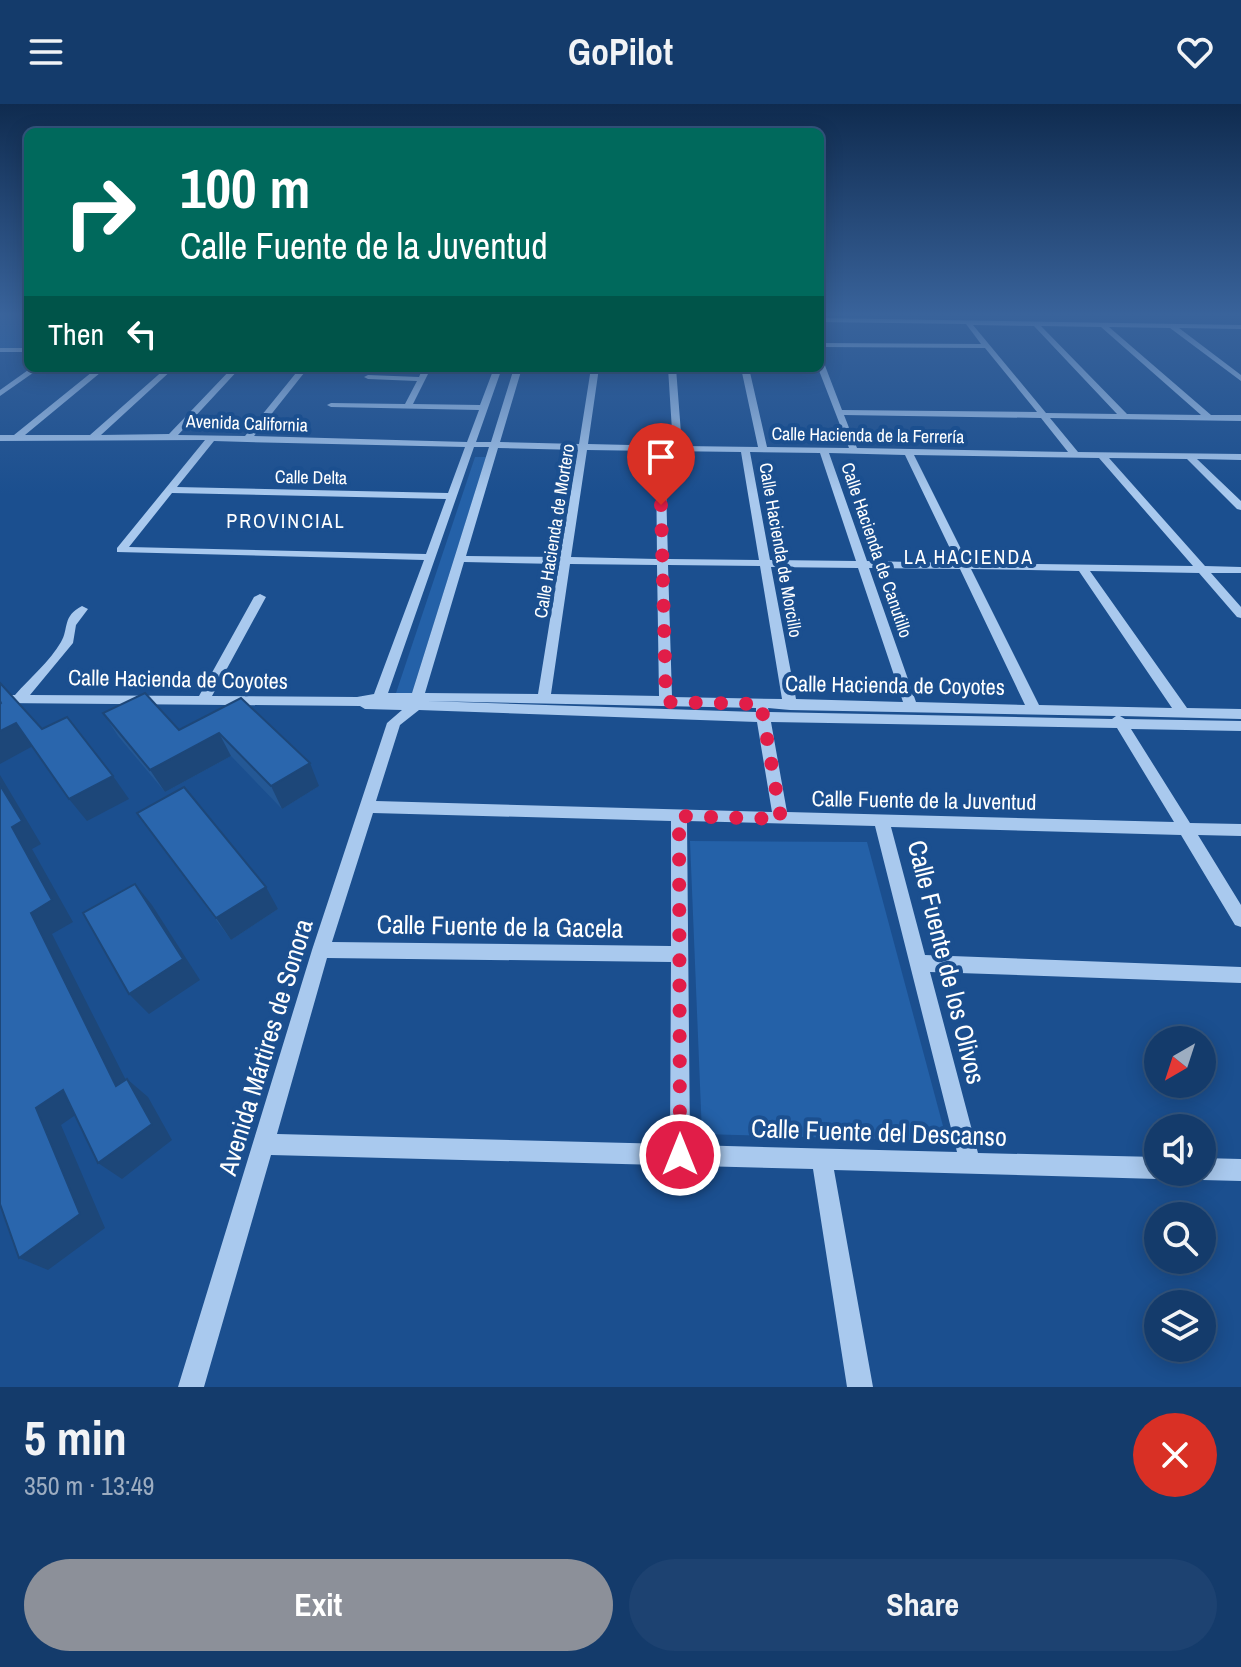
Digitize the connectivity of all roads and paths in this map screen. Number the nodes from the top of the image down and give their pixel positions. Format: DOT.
graph roads {
  1 [pos="28,374"];
  2 [pos="95,374"];
  3 [pos="163,374"];
  4 [pos="230,374"];
  5 [pos="299,374"];
  6 [pos="424,374"];
  7 [pos="496,374"];
  8 [pos="516,374"];
  9 [pos="594,374"];
  10 [pos="672,374"];
  11 [pos="746,374"];
  12 [pos="824,374"];
  13 [pos="1010,374"];
  14 [pos="1084,374"];
  15 [pos="1159,374"];
  16 [pos="368,377"];
  17 [pos="421,379"];
  18 [pos="0,394"];
  19 [pos="331,405"];
  20 [pos="408,407"];
  21 [pos="484,408"];
  22 [pos="839,412"];
  23 [pos="1043,415"];
  24 [pos="1124,416"];
  25 [pos="1208,417"];
  26 [pos="1241,418"];
  27 [pos="93,437"];
  28 [pos="171,437"];
  29 [pos="0,438"];
  30 [pos="16,438"];
  31 [pos="212,438"];
  32 [pos="247,439"];
  33 [pos="471,445"];
  34 [pos="494,445"];
  35 [pos="583,447"];
  36 [pos="660,448"];
  37 [pos="678,449"];
  38 [pos="745,450"];
  39 [pos="763,450"];
  40 [pos="824,451"];
  41 [pos="854,451"];
  42 [pos="908,452"];
  43 [pos="1075,454"];
  44 [pos="1102,455"];
  45 [pos="1189,456"];
  46 [pos="1241,457"];
  47 [pos="168,490"];
  48 [pos="453,496"];
  49 [pos="1241,507"];
  50 [pos="431,557"];
  51 [pos="459,559"];
  52 [pos="564,561"];
  53 [pos="662,562"];
  54 [pos="765,563"];
  55 [pos="863,565"];
  56 [pos="964,566"];
  57 [pos="1082,568"];
  58 [pos="1202,569"];
  59 [pos="1241,570"];
  60 [pos="260,597"];
  61 [pos="82,609"];
  62 [pos="1241,614"];
  63 [pos="544,698"];
  64 [pos="0,699"];
  65 [pos="19,699"];
  66 [pos="202,702"];
  67 [pos="378,702"];
  68 [pos="416,702"];
  69 [pos="666,702"];
  70 [pos="790,705"];
  71 [pos="911,707"];
  72 [pos="1034,709"];
  73 [pos="762,710"];
  74 [pos="1109,711"];
  75 [pos="1183,713"];
  76 [pos="1241,714"];
  77 [pos="394,723"];
  78 [pos="1121,723"];
  79 [pos="1241,726"];
  80 [pos="367,807"];
  81 [pos="679,816"];
  82 [pos="781,819"];
  83 [pos="882,822"];
  84 [pos="1186,827"];
  85 [pos="1241,830"];
  86 [pos="1241,920"];
  87 [pos="321,950"];
  88 [pos="680,954"];
  89 [pos="918,963"];
  90 [pos="1241,975"];
  91 [pos="263,1144"];
  92 [pos="680,1155"];
  93 [pos="822,1159"];
  94 [pos="970,1163"];
  95 [pos="1144,1168"];
  96 [pos="1216,1169"];
  97 [pos="1241,1170"];
  98 [pos="191,1387"];
  99 [pos="860,1387"];
  1 -- 18 [label="street"];
  2 -- 30 [label="street"];
  3 -- 27 [label="street"];
  4 -- 28 [label="street"];
  5 -- 32 [label="street"];
  6 -- 17 [label="street"];
  7 -- 21 [label="street"];
  8 -- 34 [label="street"];
  9 -- 35 [label="street, Calle Hacienda de Mortero"];
  10 -- 37 [label="street"];
  11 -- 39 [label="street, Calle Hacienda de Morcillo"];
  12 -- 22 [label="street, Calle Hacienda de Canutillo"];
  13 -- 23 [label="street"];
  14 -- 24 [label="street"];
  15 -- 25 [label="street"];
  16 -- 17 [label="street"];
  17 -- 20 [label="street"];
  19 -- 20 [label="street"];
  20 -- 21 [label="street"];
  21 -- 33 [label="street"];
  22 -- 23 [label="street"];
  22 -- 41 [label="street, Calle Hacienda de Canutillo"];
  23 -- 24 [label="street"];
  23 -- 43 [label="street"];
  24 -- 25 [label="street"];
  25 -- 26 [label="street"];
  27 -- 28 [label="street, Avenida California"];
  27 -- 30 [label="street, Avenida California"];
  28 -- 31 [label="street, Avenida California"];
  29 -- 30 [label="street, Avenida California"];
  31 -- 32 [label="street, Avenida California"];
  31 -- 47 [label="street"];
  32 -- 33 [label="street, Avenida California"];
  33 -- 34 [label="street, Avenida California"];
  33 -- 48 [label="street"];
  34 -- 35 [label="street, Calle Hacienda de la Ferrería"];
  34 -- 51 [label="street"];
  35 -- 36 [label="street, Calle Hacienda de la Ferrería"];
  35 -- 52 [label="street, Calle Hacienda de Mortero"];
  36 -- 37 [label="street, Calle Hacienda de la Ferrería"];
  36 -- 53 [label="street"];
  37 -- 38 [label="street, Calle Hacienda de la Ferrería"];
  38 -- 39 [label="street, Calle Hacienda de la Ferrería"];
  38 -- 54 [label="street, Calle Hacienda de Morcillo"];
  39 -- 40 [label="street, Calle Hacienda de la Ferrería"];
  40 -- 41 [label="street, Calle Hacienda de la Ferrería"];
  40 -- 55 [label="street, Calle Hacienda de Canutillo"];
  41 -- 42 [label="street, Calle Hacienda de la Ferrería"];
  42 -- 43 [label="street, Calle Hacienda de la Ferrería"];
  42 -- 56 [label="street"];
  43 -- 44 [label="street, Calle Hacienda de la Ferrería"];
  44 -- 45 [label="street, Calle Hacienda de la Ferrería"];
  44 -- 58 [label="street"];
  45 -- 46 [label="street, Calle Hacienda de la Ferrería"];
  45 -- 49 [label="street"];
  47 -- 48 [label="street, Calle Delta"];
  47 -- 50 [label="street"];
  48 -- 50 [label="street"];
  50 -- 67 [label="street"];
  51 -- 52 [label="street"];
  51 -- 68 [label="street"];
  52 -- 53 [label="street"];
  52 -- 63 [label="street, Calle Hacienda de Mortero"];
  53 -- 54 [label="street"];
  53 -- 69 [label="street"];
  54 -- 55 [label="street"];
  54 -- 70 [label="street, Calle Hacienda de Morcillo"];
  55 -- 56 [label="street"];
  55 -- 71 [label="street, Calle Hacienda de Canutillo"];
  56 -- 57 [label="street"];
  56 -- 72 [label="street"];
  57 -- 58 [label="street"];
  57 -- 75 [label="street"];
  58 -- 59 [label="street"];
  58 -- 62 [label="street"];
  60 -- 66 [label="street"];
  61 -- 65 [label="street"];
  63 -- 68 [label="street, Calle Hacienda de Coyotes"];
  63 -- 69 [label="street, Calle Hacienda de Coyotes"];
  64 -- 65 [label="street, Calle Hacienda de Coyotes"];
  65 -- 66 [label="street, Calle Hacienda de Coyotes"];
  66 -- 67 [label="street, Calle Hacienda de Coyotes"];
  67 -- 68 [label="street, Calle Hacienda de Coyotes"];
  67 -- 77 [label="street"];
  68 -- 73 [label="street, Calle Hacienda de Coyotes"];
  68 -- 77 [label="street"];
  69 -- 73 [label="street, Calle Hacienda de Coyotes"];
  70 -- 71 [label="street, Calle Hacienda de Coyotes"];
  70 -- 73 [label="street, Calle Hacienda de Coyotes"];
  71 -- 72 [label="street, Calle Hacienda de Coyotes"];
  72 -- 74 [label="street, Calle Hacienda de Coyotes"];
  73 -- 78 [label="street, Calle Hacienda de Coyotes"];
  73 -- 82 [label="street"];
  74 -- 75 [label="street, Calle Hacienda de Coyotes"];
  74 -- 78 [label="street"];
  75 -- 76 [label="street, Calle Hacienda de Coyotes"];
  77 -- 80 [label="street, Avenida Mártires de Sonora"];
  78 -- 79 [label="street, Calle Hacienda de Coyotes"];
  78 -- 84 [label="street"];
  80 -- 81 [label="street, Calle Fuente de la Juventud"];
  80 -- 87 [label="street, Avenida Mártires de Sonora"];
  81 -- 82 [label="street, Calle Fuente de la Juventud"];
  81 -- 88 [label="street"];
  82 -- 83 [label="street, Calle Fuente de la Juventud"];
  83 -- 84 [label="street, Calle Fuente de la Juventud"];
  83 -- 89 [label="street, Calle Fuente de los Olivos"];
  84 -- 85 [label="street, Calle Fuente de la Juventud"];
  84 -- 86 [label="street"];
  87 -- 88 [label="street, Calle Fuente de la Gacela"];
  87 -- 91 [label="street, Avenida Mártires de Sonora"];
  88 -- 92 [label="street"];
  89 -- 90 [label="street"];
  89 -- 94 [label="street, Calle Fuente de los Olivos"];
  91 -- 92 [label="street, Calle Fuente del Descanso"];
  91 -- 98 [label="street, Avenida Mártires de Sonora"];
  92 -- 93 [label="street, Calle Fuente del Descanso"];
  93 -- 94 [label="street, Calle Fuente del Descanso"];
  93 -- 99 [label="street"];
  94 -- 95 [label="street, Calle Fuente del Descanso"];
  96 -- 97 [label="street"];
}
